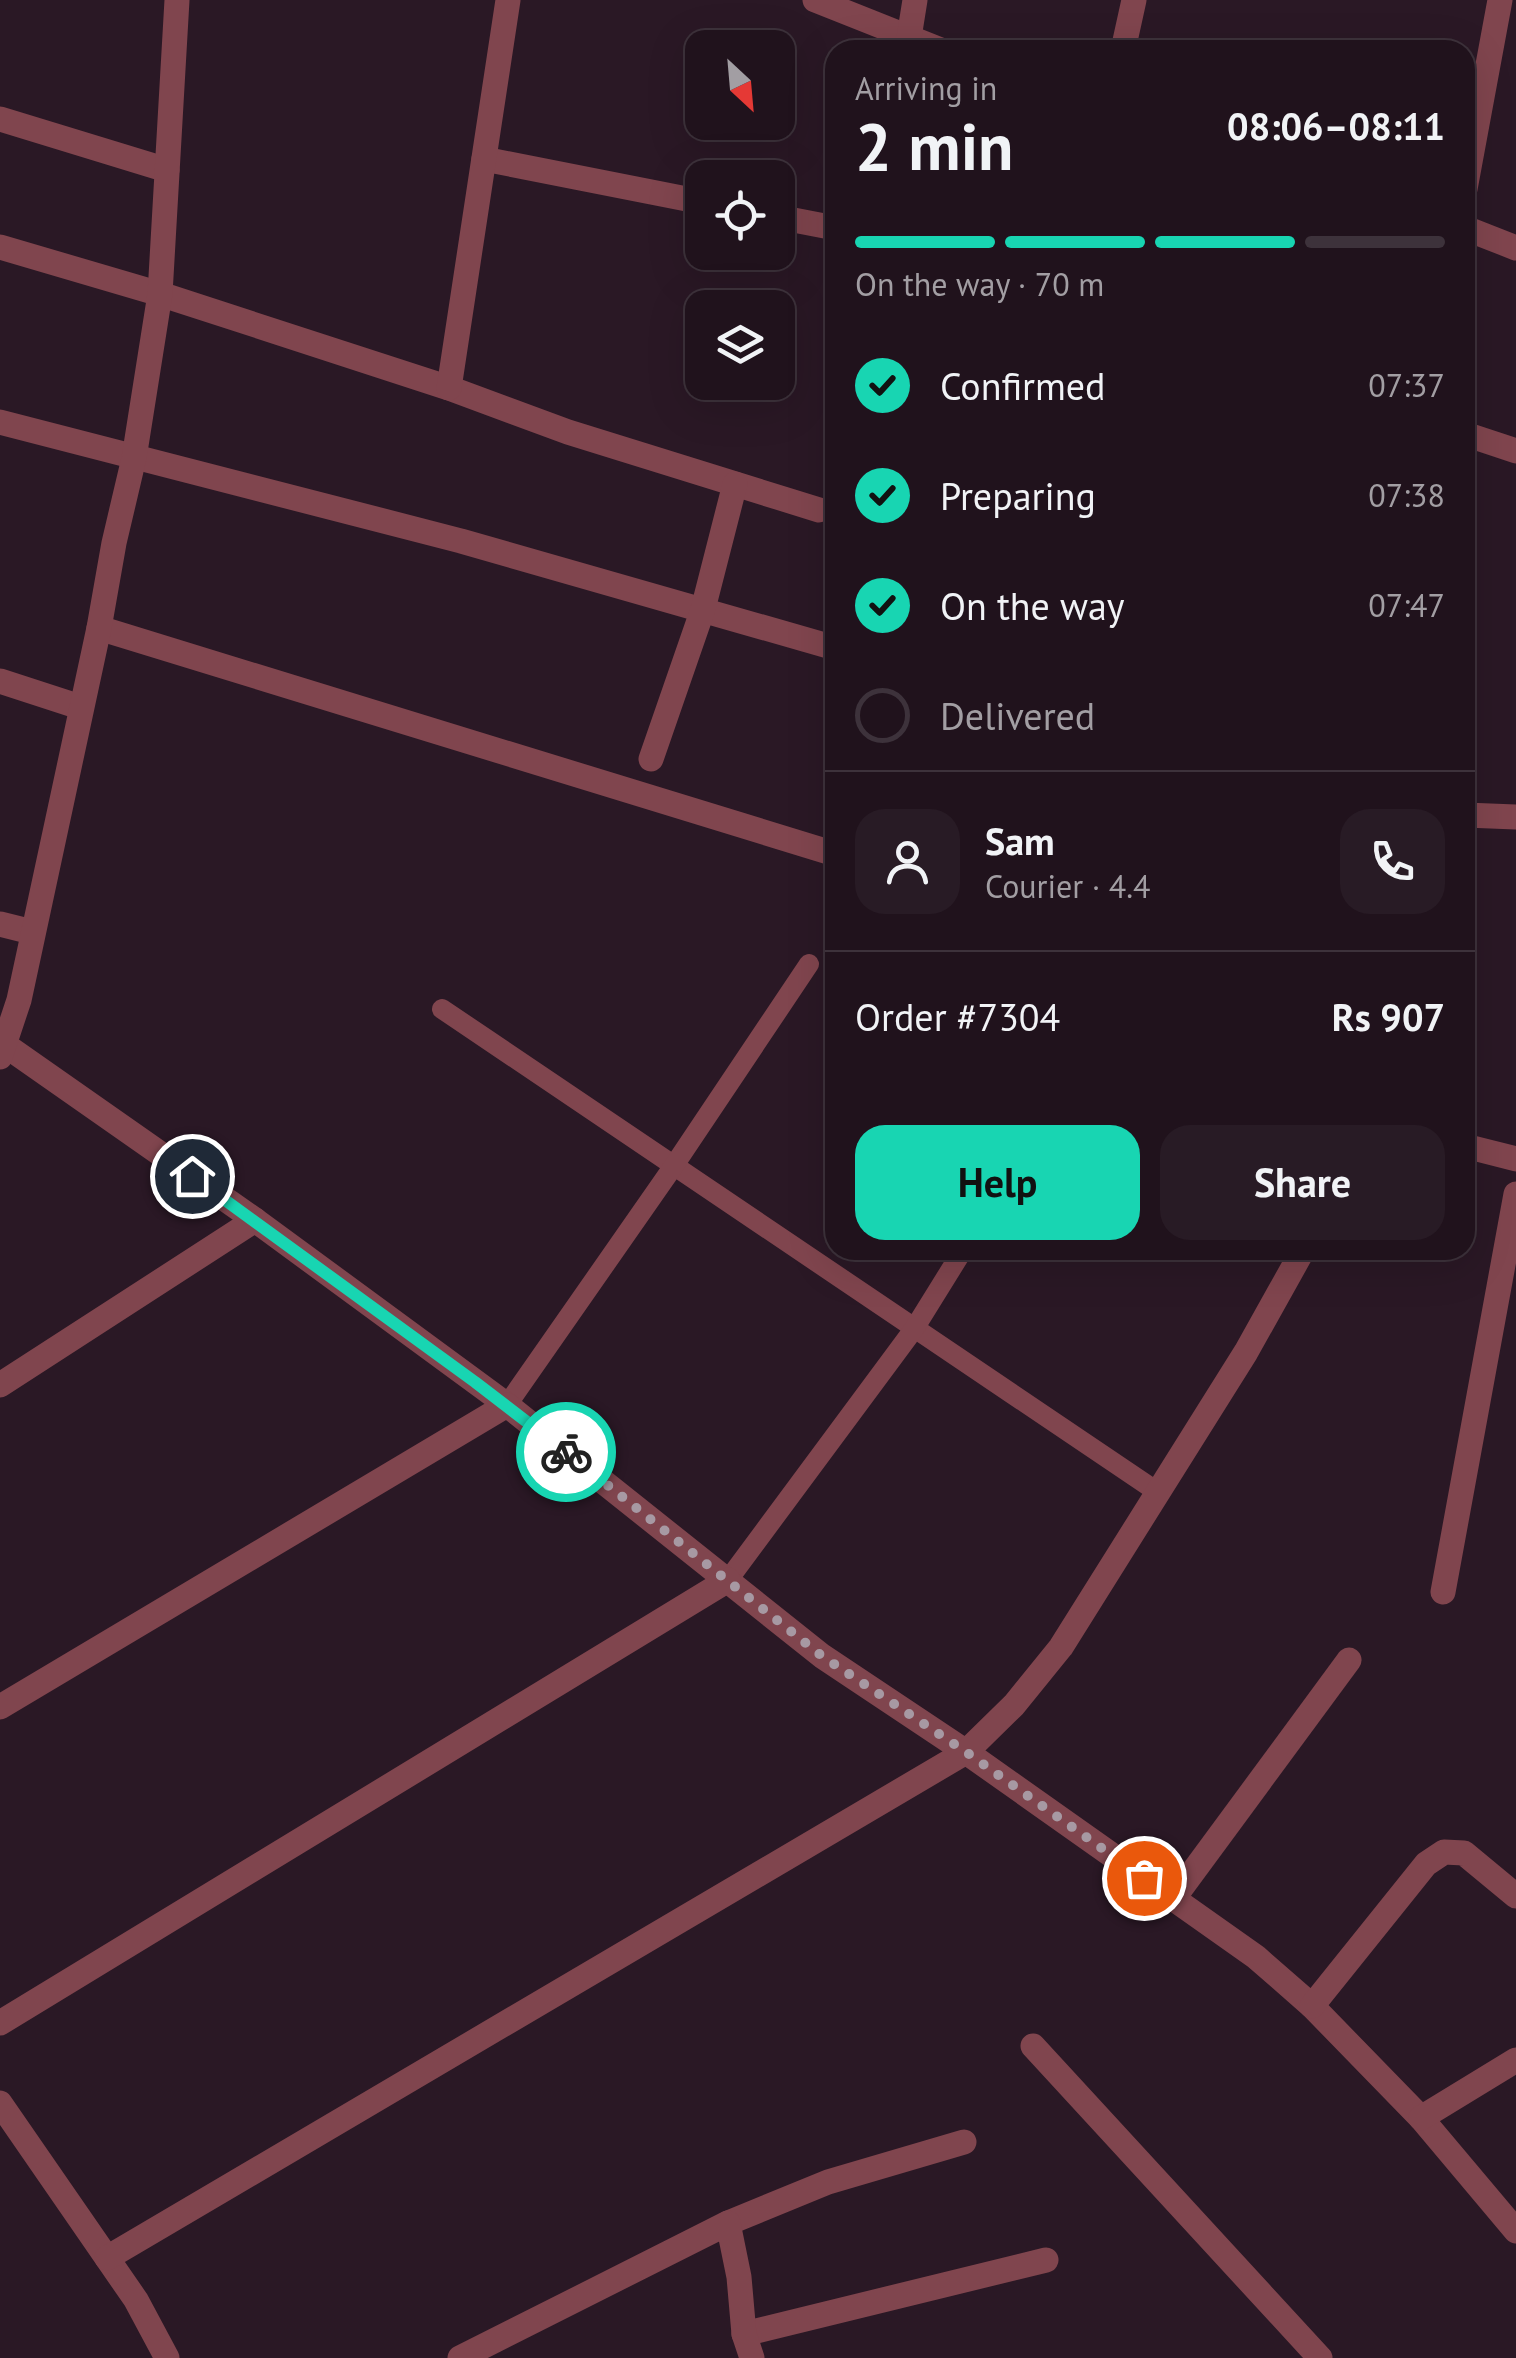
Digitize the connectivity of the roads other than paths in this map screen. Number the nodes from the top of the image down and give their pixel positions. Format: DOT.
graph roads {
  1 [pos="177,0"];
  2 [pos="508,0"];
  3 [pos="815,0"];
  4 [pos="915,0"];
  5 [pos="1134,0"];
  6 [pos="1500,0"];
  7 [pos="900,40"];
  8 [pos="909,40"];
  9 [pos="1125,40"];
  10 [pos="0,119"];
  11 [pos="1475,135"];
  12 [pos="484,158"];
  13 [pos="167,170"];
  14 [pos="685,199"];
  15 [pos="795,220"];
  16 [pos="825,226"];
  17 [pos="1475,232"];
  18 [pos="0,246"];
  19 [pos="1516,248"];
  20 [pos="160,294"];
  21 [pos="449,388"];
  22 [pos="0,422"];
  23 [pos="1475,437"];
  24 [pos="1516,451"];
  25 [pos="134,458"];
  26 [pos="735,484"];
  27 [pos="819,510"];
  28 [pos="703,610"];
  29 [pos="98,628"];
  30 [pos="825,645"];
  31 [pos="0,680"];
  32 [pos="80,707"];
  33 [pos="650,759"];
  34 [pos="1475,815"];
  35 [pos="1516,817"];
  36 [pos="825,851"];
  37 [pos="0,924"];
  38 [pos="32,932"];
  39 [pos="809,964"];
  40 [pos="442,1009"];
  41 [pos="3,1052"];
  42 [pos="1475,1149"];
  43 [pos="1516,1159"];
  44 [pos="673,1167"];
  45 [pos="1516,1194"];
  46 [pos="255,1220"];
  47 [pos="956,1260"];
  48 [pos="1297,1260"];
  49 [pos="914,1329"];
  50 [pos="0,1385"];
  51 [pos="507,1405"];
  52 [pos="1159,1493"];
  53 [pos="728,1580"];
  54 [pos="1443,1592"];
  55 [pos="1348,1660"];
  56 [pos="0,1707"];
  57 [pos="966,1752"];
  58 [pos="1516,1896"];
  59 [pos="1173,1899"];
  60 [pos="1312,2006"];
  61 [pos="0,2023"];
  62 [pos="1033,2046"];
  63 [pos="1516,2060"];
  64 [pos="0,2103"];
  65 [pos="1421,2118"];
  66 [pos="964,2142"];
  67 [pos="728,2222"];
  68 [pos="1516,2231"];
  69 [pos="107,2258"];
  70 [pos="1046,2260"];
  71 [pos="748,2346"];
  72 [pos="476,2354"];
  73 [pos="166,2358"];
  74 [pos="1320,2358"];
  1 -- 13 [label="street"];
  2 -- 12 [label="street"];
  3 -- 7 [label="street"];
  4 -- 8 [label="street"];
  5 -- 9 [label="street"];
  6 -- 11 [label="street"];
  10 -- 13 [label="street"];
  12 -- 14 [label="street"];
  12 -- 21 [label="street"];
  13 -- 20 [label="street"];
  15 -- 16 [label="street"];
  17 -- 19 [label="street"];
  18 -- 20 [label="street"];
  20 -- 21 [label="street"];
  20 -- 25 [label="street"];
  21 -- 26 [label="street"];
  22 -- 25 [label="street"];
  23 -- 24 [label="street"];
  25 -- 28 [label="street"];
  25 -- 29 [label="street"];
  26 -- 27 [label="street"];
  26 -- 28 [label="street"];
  28 -- 30 [label="street"];
  28 -- 33 [label="street"];
  29 -- 32 [label="street"];
  29 -- 36 [label="street"];
  31 -- 32 [label="street"];
  32 -- 38 [label="street"];
  34 -- 35 [label="street"];
  37 -- 38 [label="street"];
  38 -- 41 [label="street"];
  39 -- 44 [label="lane"];
  40 -- 44 [label="lane"];
  41 -- 46 [label="street"];
  42 -- 43 [label="street"];
  44 -- 49 [label="lane"];
  44 -- 51 [label="lane"];
  45 -- 54 [label="street"];
  46 -- 50 [label="street"];
  46 -- 51 [label="street"];
  47 -- 49 [label="lane"];
  48 -- 52 [label="street"];
  49 -- 52 [label="lane"];
  49 -- 53 [label="lane"];
  51 -- 53 [label="street"];
  51 -- 56 [label="street"];
  52 -- 57 [label="street"];
  53 -- 57 [label="street"];
  53 -- 61 [label="street"];
  55 -- 59 [label="street"];
  57 -- 59 [label="street"];
  57 -- 69 [label="street"];
  58 -- 60 [label="street"];
  59 -- 60 [label="street"];
  60 -- 65 [label="street"];
  62 -- 74 [label="street"];
  63 -- 65 [label="street"];
  64 -- 69 [label="street"];
  65 -- 68 [label="street"];
  66 -- 67 [label="street"];
  67 -- 71 [label="street"];
  67 -- 72 [label="street"];
  69 -- 73 [label="street"];
  70 -- 71 [label="street"];
}
